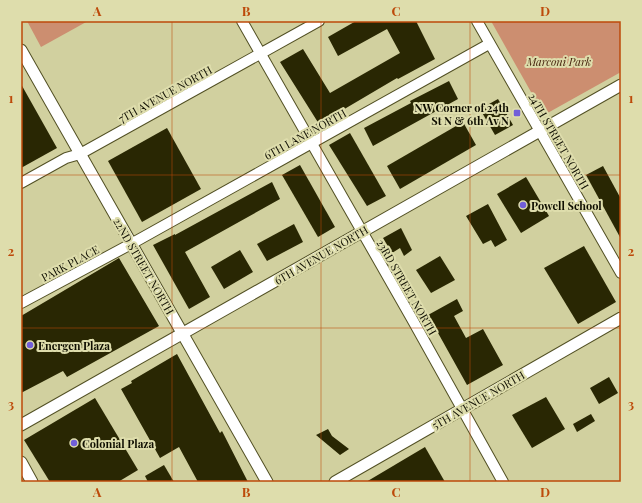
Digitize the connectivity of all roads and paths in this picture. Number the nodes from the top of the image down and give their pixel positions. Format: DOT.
graph roads {
  1 [pos="242,21"];
  2 [pos="319,21"];
  3 [pos="477,21"];
  4 [pos="490,44"];
  5 [pos="21,50"];
  6 [pos="261,54"];
  7 [pos="621,85"];
  8 [pos="539,131"];
  9 [pos="312,143"];
  10 [pos="80,154"];
  11 [pos="21,182"];
  12 [pos="362,232"];
  13 [pos="131,244"];
  14 [pos="621,273"];
  15 [pos="21,303"];
  16 [pos="621,318"];
  17 [pos="183,334"];
  18 [pos="462,409"];
  19 [pos="21,425"];
  20 [pos="21,462"];
  21 [pos="32,482"];
  22 [pos="267,482"];
  23 [pos="335,482"];
  24 [pos="503,482"];
  1 -- 6 [label="street, 23RD STREET NORTH"];
  2 -- 6 [label="street, 7TH AVENUE NORTH"];
  3 -- 4 [label="street, 24TH STREET NORTH"];
  4 -- 8 [label="street, 24TH STREET NORTH"];
  4 -- 9 [label="street, 6TH LANE NORTH"];
  5 -- 10 [label="main road, 22ND STREET NORTH"];
  6 -- 9 [label="street, 23RD STREET NORTH"];
  6 -- 10 [label="street, 7TH AVENUE NORTH"];
  7 -- 8 [label="main road, 6TH AVENUE NORTH"];
  8 -- 12 [label="main road, 6TH AVENUE NORTH"];
  8 -- 14 [label="street, 24TH STREET NORTH"];
  9 -- 12 [label="street, 23RD STREET NORTH"];
  9 -- 13 [label="street, 6TH LANE NORTH"];
  10 -- 11 [label="street, 7TH AVENUE NORTH"];
  10 -- 13 [label="main road, 22ND STREET NORTH"];
  12 -- 17 [label="main road, 6TH AVENUE NORTH"];
  12 -- 18 [label="street, 23RD STREET NORTH"];
  13 -- 15 [label="street, PARK PLACE"];
  13 -- 17 [label="main road, 22ND STREET NORTH"];
  16 -- 18 [label="main road, 5TH AVENUE NORTH"];
  17 -- 19 [label="main road, 6TH AVENUE NORTH"];
  17 -- 22 [label="main road, 22ND STREET NORTH"];
  18 -- 23 [label="main road, 5TH AVENUE NORTH"];
  18 -- 24 [label="street, 23RD STREET NORTH"];
  20 -- 21 [label="main road"];
}
